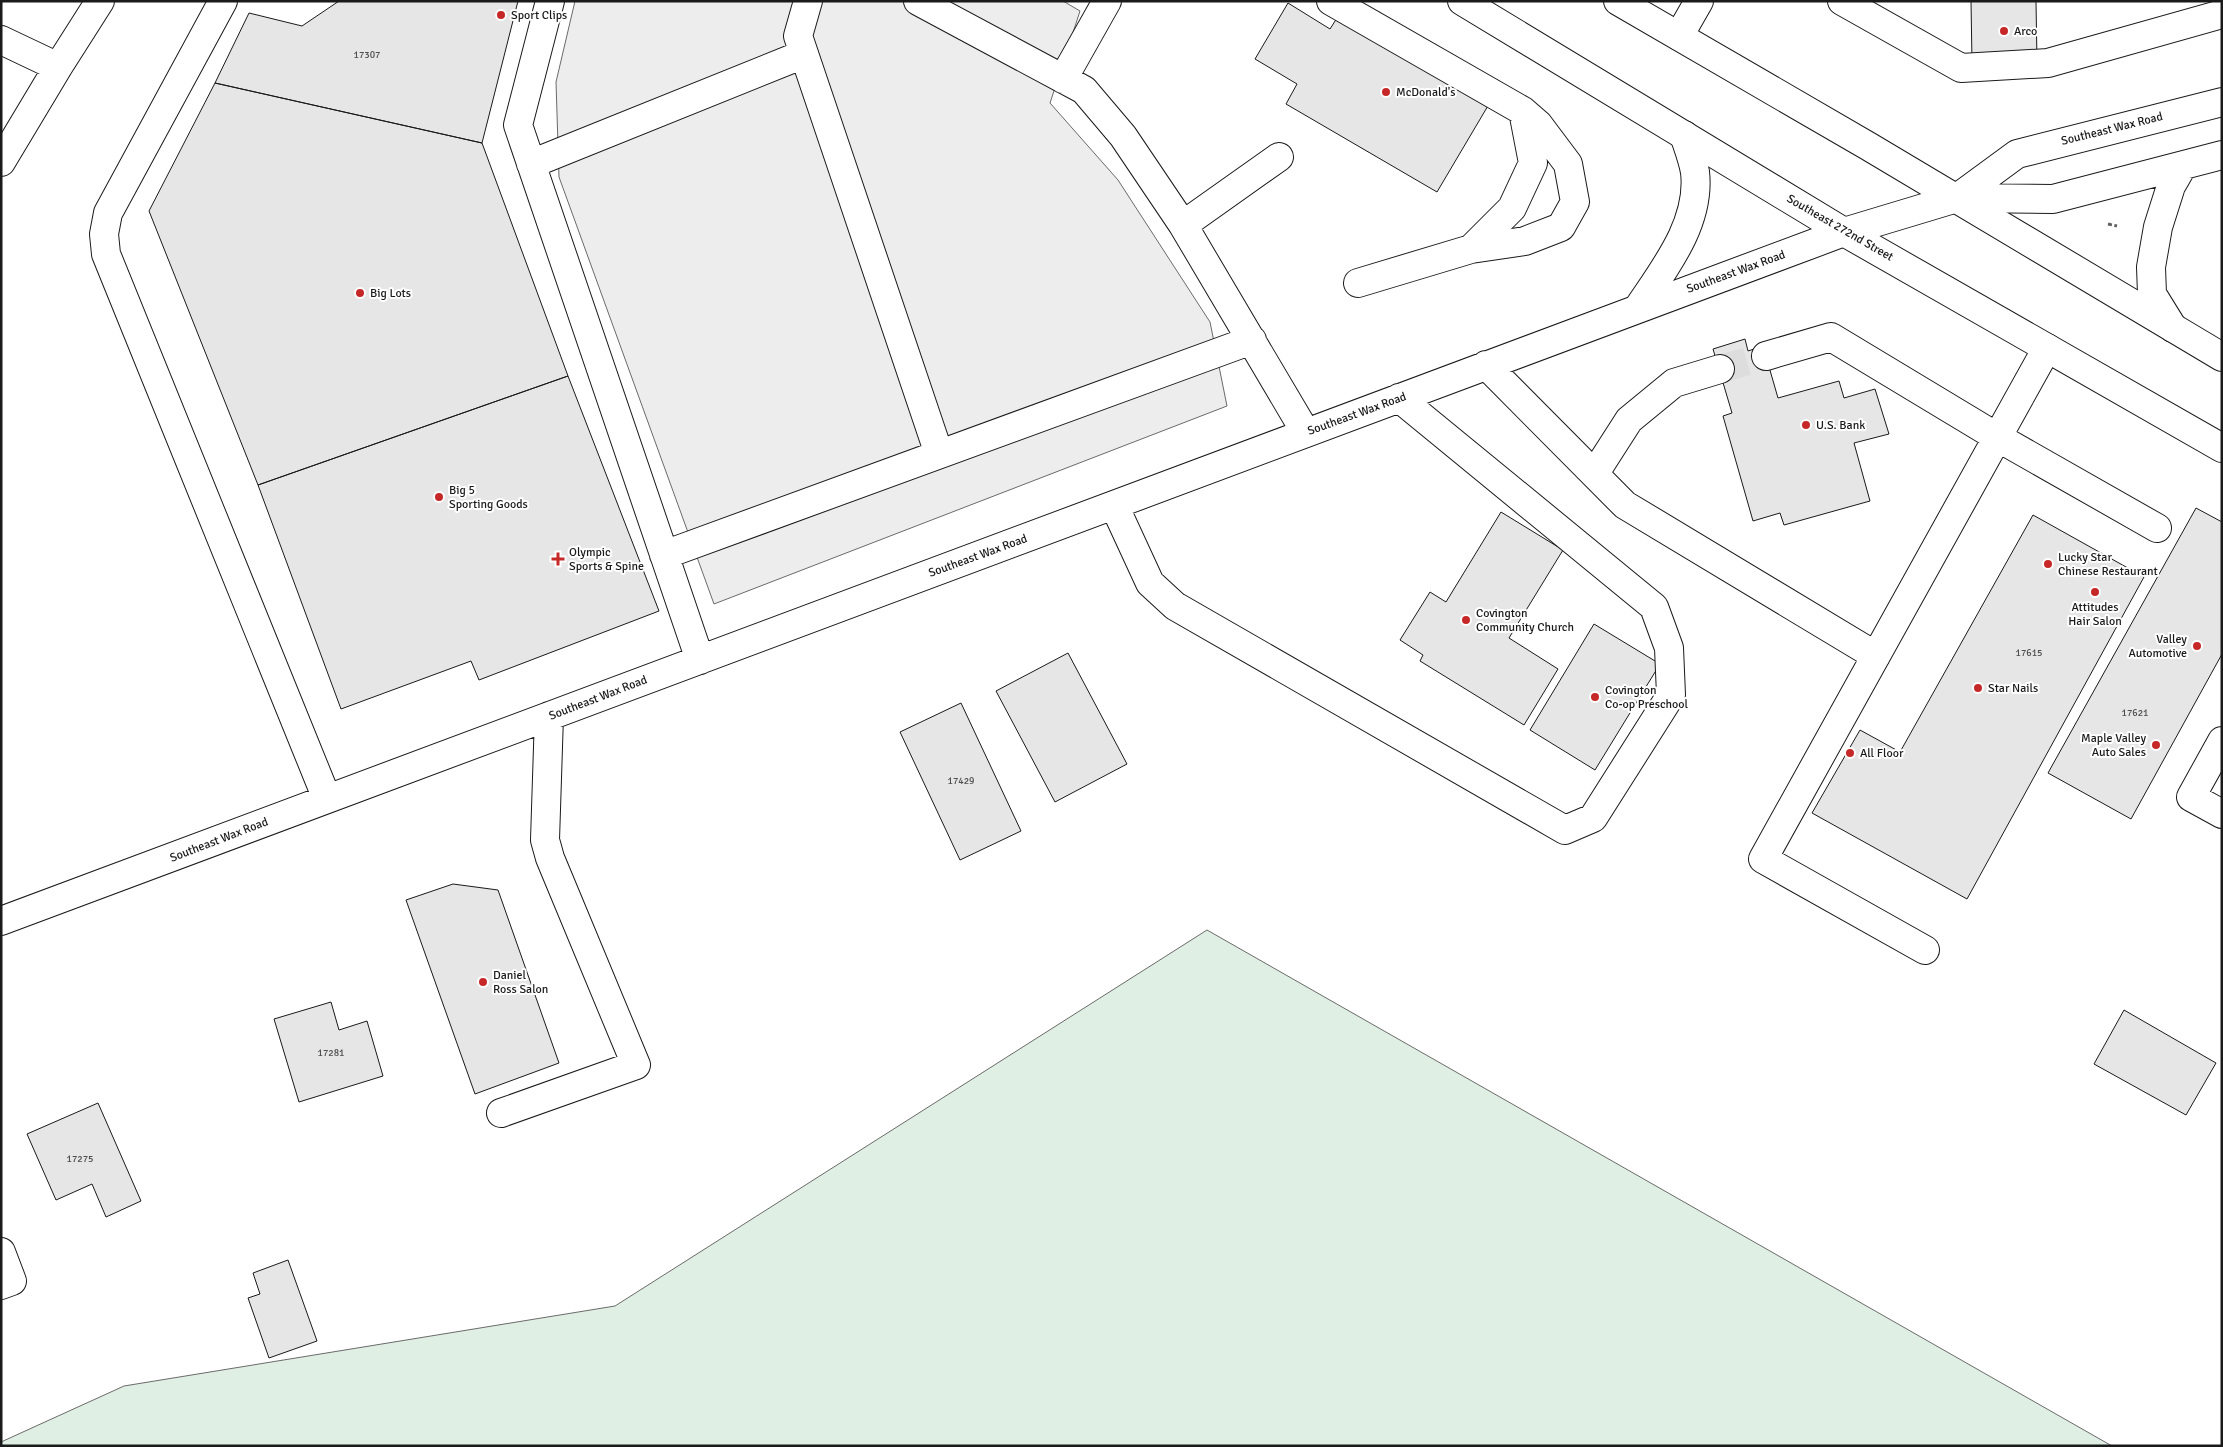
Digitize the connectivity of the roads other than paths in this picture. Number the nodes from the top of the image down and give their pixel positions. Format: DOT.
graph roads {
  1 [pos="100,1"];
  2 [pos="223,1"];
  3 [pos="550,1"];
  4 [pos="808,1"];
  5 [pos="918,1"];
  6 [pos="1107,1"];
  7 [pos="1330,1"];
  8 [pos="1462,1"];
  9 [pos="1618,1"];
  10 [pos="1699,1"];
  11 [pos="1842,1"];
  12 [pos="2222,14"];
  13 [pos="1679,36"];
  14 [pos="1,40"];
  15 [pos="804,54"];
  16 [pos="58,67"];
  17 [pos="1063,79"];
  18 [pos="2222,102"];
  19 [pos="1523,111"];
  20 [pos="1684,135"];
  21 [pos="2222,155"];
  22 [pos="1279,158"];
  23 [pos="1,162"];
  24 [pos="531,164"];
  25 [pos="2182,167"];
  26 [pos="1957,198"];
  27 [pos="1183,225"];
  28 [pos="1844,232"];
  29 [pos="1472,249"];
  30 [pos="1358,283"];
  31 [pos="1638,308"];
  32 [pos="2173,328"];
  33 [pos="1252,340"];
  34 [pos="2047,348"];
  35 [pos="1766,356"];
  36 [pos="2222,357"];
  37 [pos="1486,366"];
  38 [pos="1720,369"];
  39 [pos="1399,398"];
  40 [pos="1306,433"];
  41 [pos="1997,437"];
  42 [pos="2222,448"];
  43 [pos="939,454"];
  44 [pos="1595,473"];
  45 [pos="1114,505"];
  46 [pos="2157,528"];
  47 [pos="664,555"];
  48 [pos="1876,656"];
  49 [pos="700,660"];
  50 [pos="550,716"];
  51 [pos="2222,741"];
  52 [pos="327,800"];
  53 [pos="2222,814"];
  54 [pos="1,921"];
  55 [pos="1925,950"];
  56 [pos="501,1113"];
  57 [pos="1,1252"];
  58 [pos="1,1285"];
  1 -- 16 [label="street"];
  2 -- 52 [label="street"];
  3 -- 24 [label="street"];
  4 -- 15 [label="street"];
  5 -- 17 [label="street"];
  6 -- 17 [label="street"];
  7 -- 19 [label="street"];
  8 -- 20 [label="street, Southeast 272nd Street"];
  9 -- 13 [label="street"];
  10 -- 13 [label="street"];
  11 -- 12 [label="street"];
  13 -- 26 [label="street"];
  14 -- 16 [label="street"];
  15 -- 24 [label="street"];
  15 -- 43 [label="street"];
  16 -- 23 [label="street"];
  17 -- 27 [label="street"];
  18 -- 26 [label="street, Southeast Wax Road"];
  19 -- 29 [label="street"];
  19 -- 29 [label="street"];
  20 -- 28 [label="street, Southeast 272nd Street"];
  20 -- 31 [label="street"];
  21 -- 25 [label="street, Southeast Wax Road"];
  22 -- 27 [label="street"];
  24 -- 47 [label="street"];
  25 -- 26 [label="street, Southeast Wax Road"];
  25 -- 32 [label="street"];
  26 -- 28 [label="street, Southeast Wax Road"];
  26 -- 32 [label="street"];
  27 -- 33 [label="street"];
  28 -- 31 [label="street, Southeast Wax Road"];
  28 -- 34 [label="street, Southeast 272nd Street"];
  29 -- 30 [label="street"];
  31 -- 37 [label="street, Southeast Wax Road"];
  32 -- 36 [label="street"];
  33 -- 40 [label="street"];
  33 -- 43 [label="street"];
  34 -- 41 [label="street"];
  34 -- 42 [label="street, Southeast 272nd Street"];
  35 -- 41 [label="street"];
  37 -- 39 [label="street, Southeast Wax Road"];
  37 -- 44 [label="street"];
  38 -- 44 [label="street"];
  39 -- 40 [label="street, Southeast Wax Road"];
  39 -- 45 [label="street"];
  40 -- 45 [label="street, Southeast Wax Road"];
  41 -- 46 [label="street"];
  41 -- 48 [label="street"];
  43 -- 47 [label="street"];
  44 -- 48 [label="street"];
  45 -- 49 [label="street, Southeast Wax Road"];
  47 -- 49 [label="street"];
  48 -- 55 [label="street"];
  49 -- 50 [label="street, Southeast Wax Road"];
  50 -- 52 [label="street, Southeast Wax Road"];
  50 -- 56 [label="street"];
  51 -- 53 [label="street"];
  52 -- 54 [label="street, Southeast Wax Road"];
  57 -- 58 [label="street"];
}
